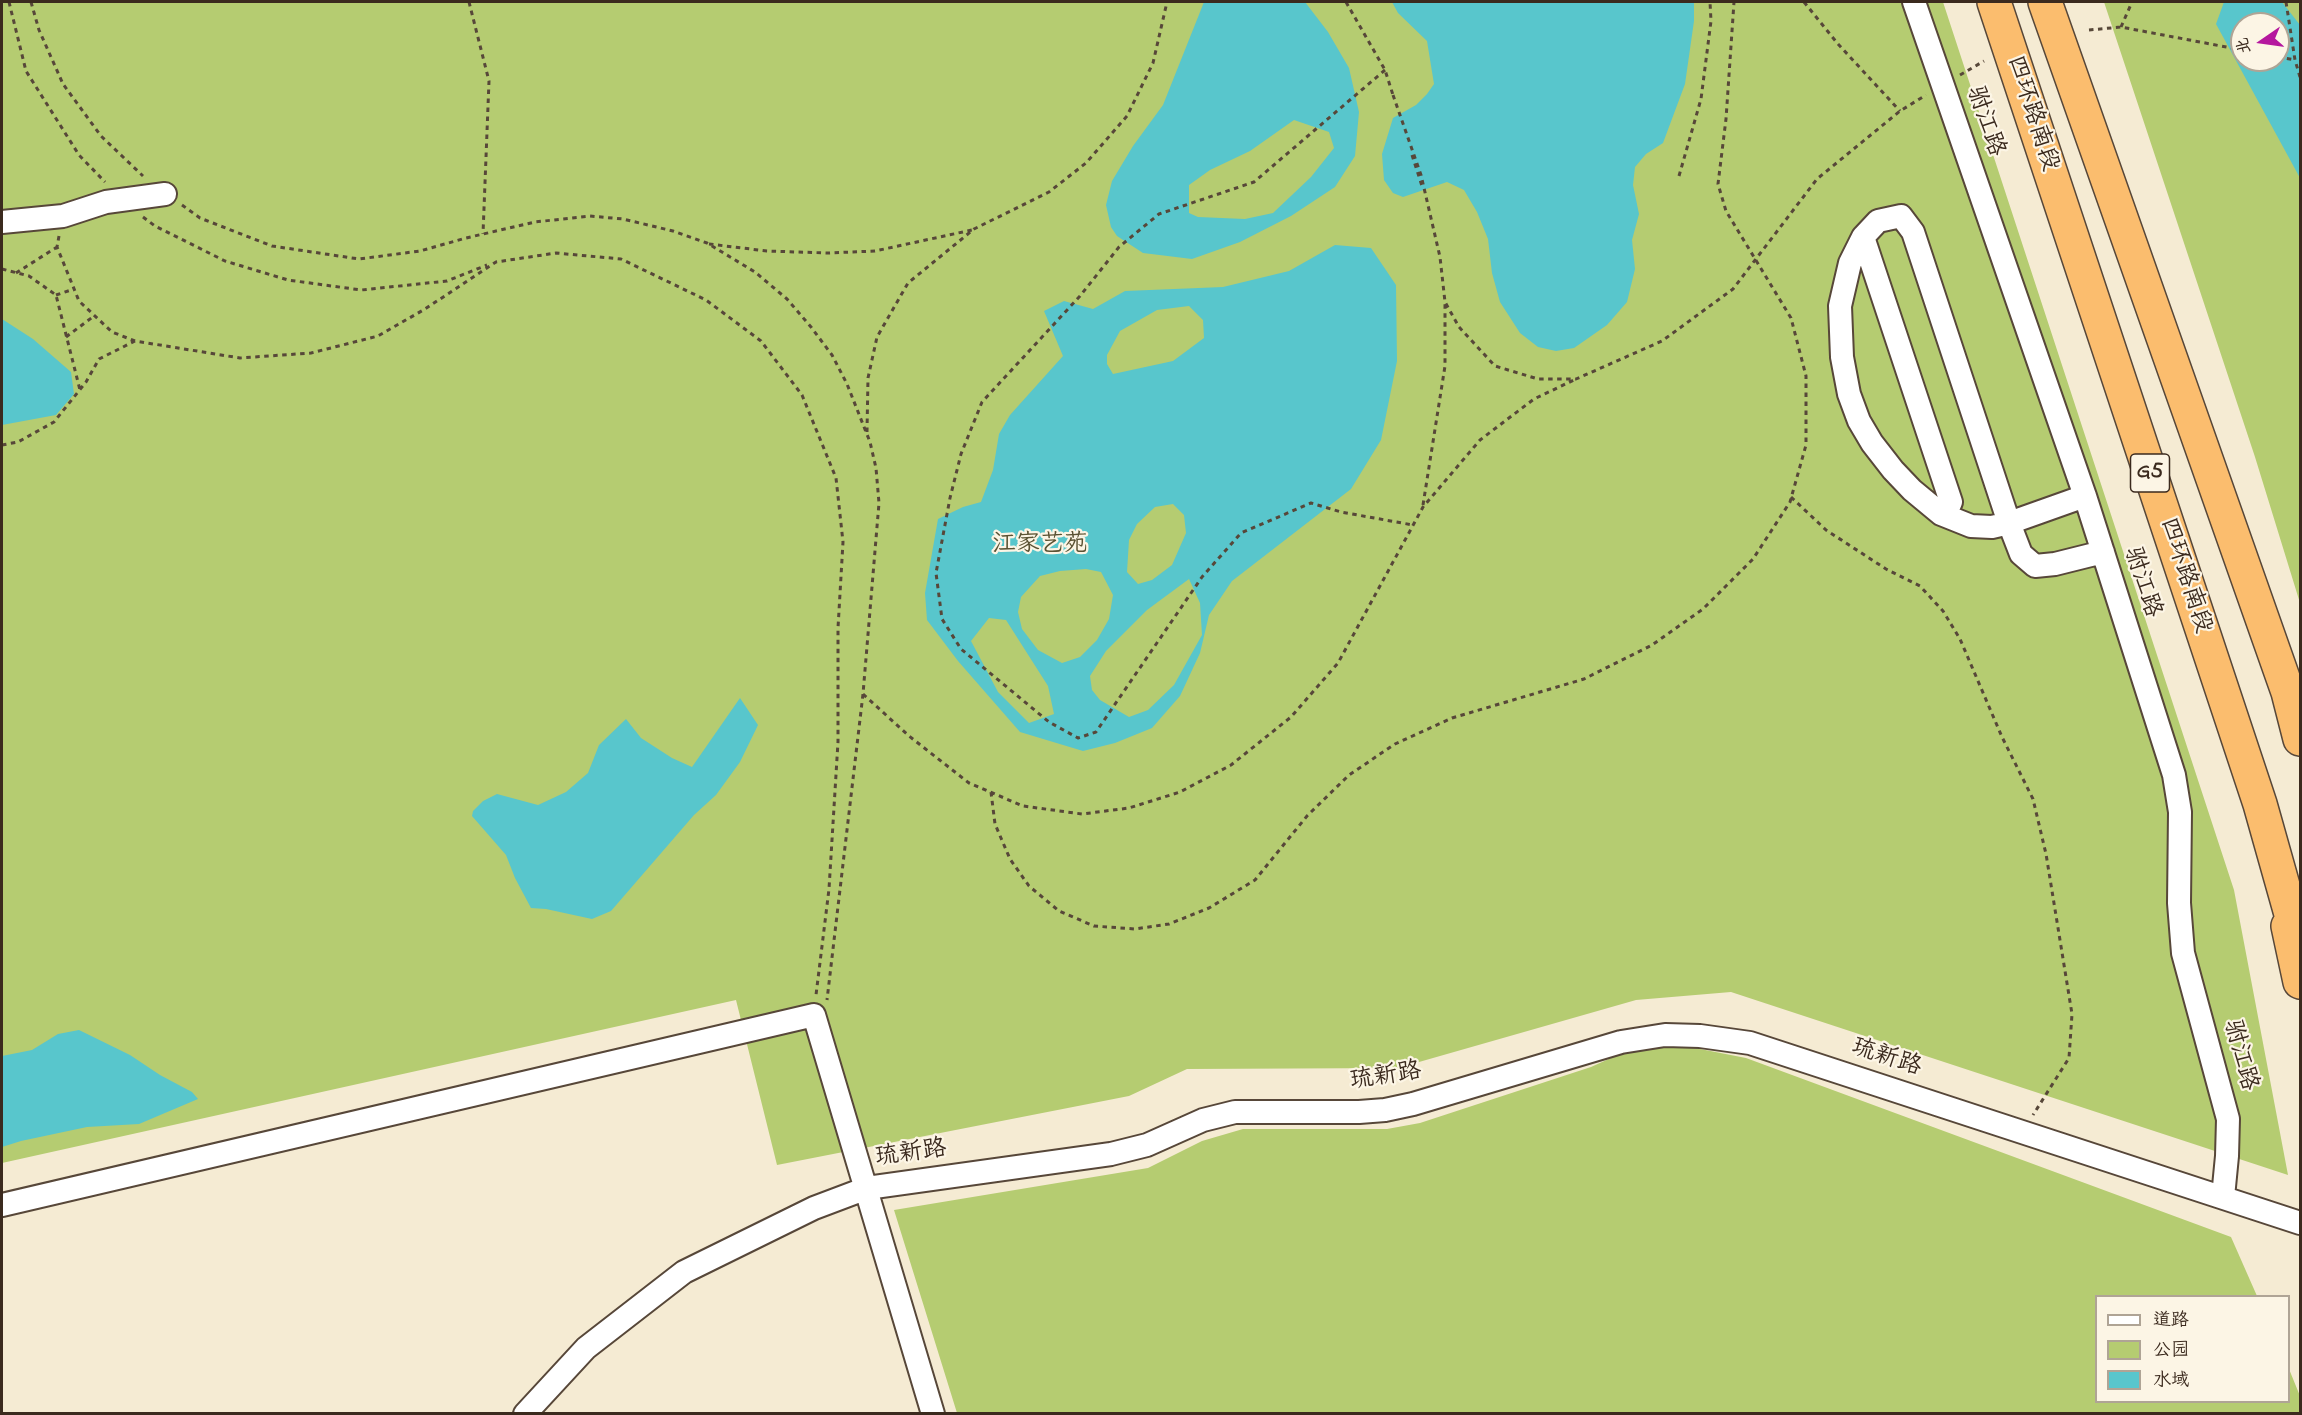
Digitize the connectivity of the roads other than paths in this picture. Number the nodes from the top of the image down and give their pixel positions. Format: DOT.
graph roads {
  1 [pos="1914,2"];
  2 [pos="1994,2"];
  3 [pos="2045,2"];
  4 [pos="165,194"];
  5 [pos="2,222"];
  6 [pos="1863,237"];
  7 [pos="2085,496"];
  8 [pos="1945,515"];
  9 [pos="2008,524"];
  10 [pos="2103,552"];
  11 [pos="2288,692"];
  12 [pos="2301,729"];
  13 [pos="2301,739"];
  14 [pos="2260,804"];
  15 [pos="2301,946"];
  16 [pos="2301,982"];
  17 [pos="867,1188"];
  18 [pos="2223,1197"];
  19 [pos="2,1205"];
  20 [pos="2301,1222"];
  21 [pos="525,1413"];
  22 [pos="933,1413"];
  1 -- 7 [label="street, 驸江路"];
  2 -- 14 [label="highway, 四环路南段 / G5"];
  3 -- 11 [label="highway, 四环路南段 / G5"];
  4 -- 5 [label="street"];
  6 -- 8 [label="street"];
  6 -- 8 [label="street"];
  6 -- 9 [label="street"];
  7 -- 9 [label="street"];
  7 -- 10 [label="street, 驸江路"];
  8 -- 9 [label="street"];
  9 -- 10 [label="street"];
  10 -- 18 [label="street, 驸江路"];
  11 -- 12 [label="highway"];
  11 -- 13 [label="highway, 四环路南段 / G5"];
  14 -- 15 [label="highway, 四环路南段 / G5"];
  14 -- 16 [label="highway"];
  17 -- 18 [label="street, 琉新路"];
  17 -- 19 [label="street"];
  17 -- 21 [label="street, 琉新路"];
  17 -- 22 [label="street"];
  18 -- 20 [label="street, 琉新路"];
}
